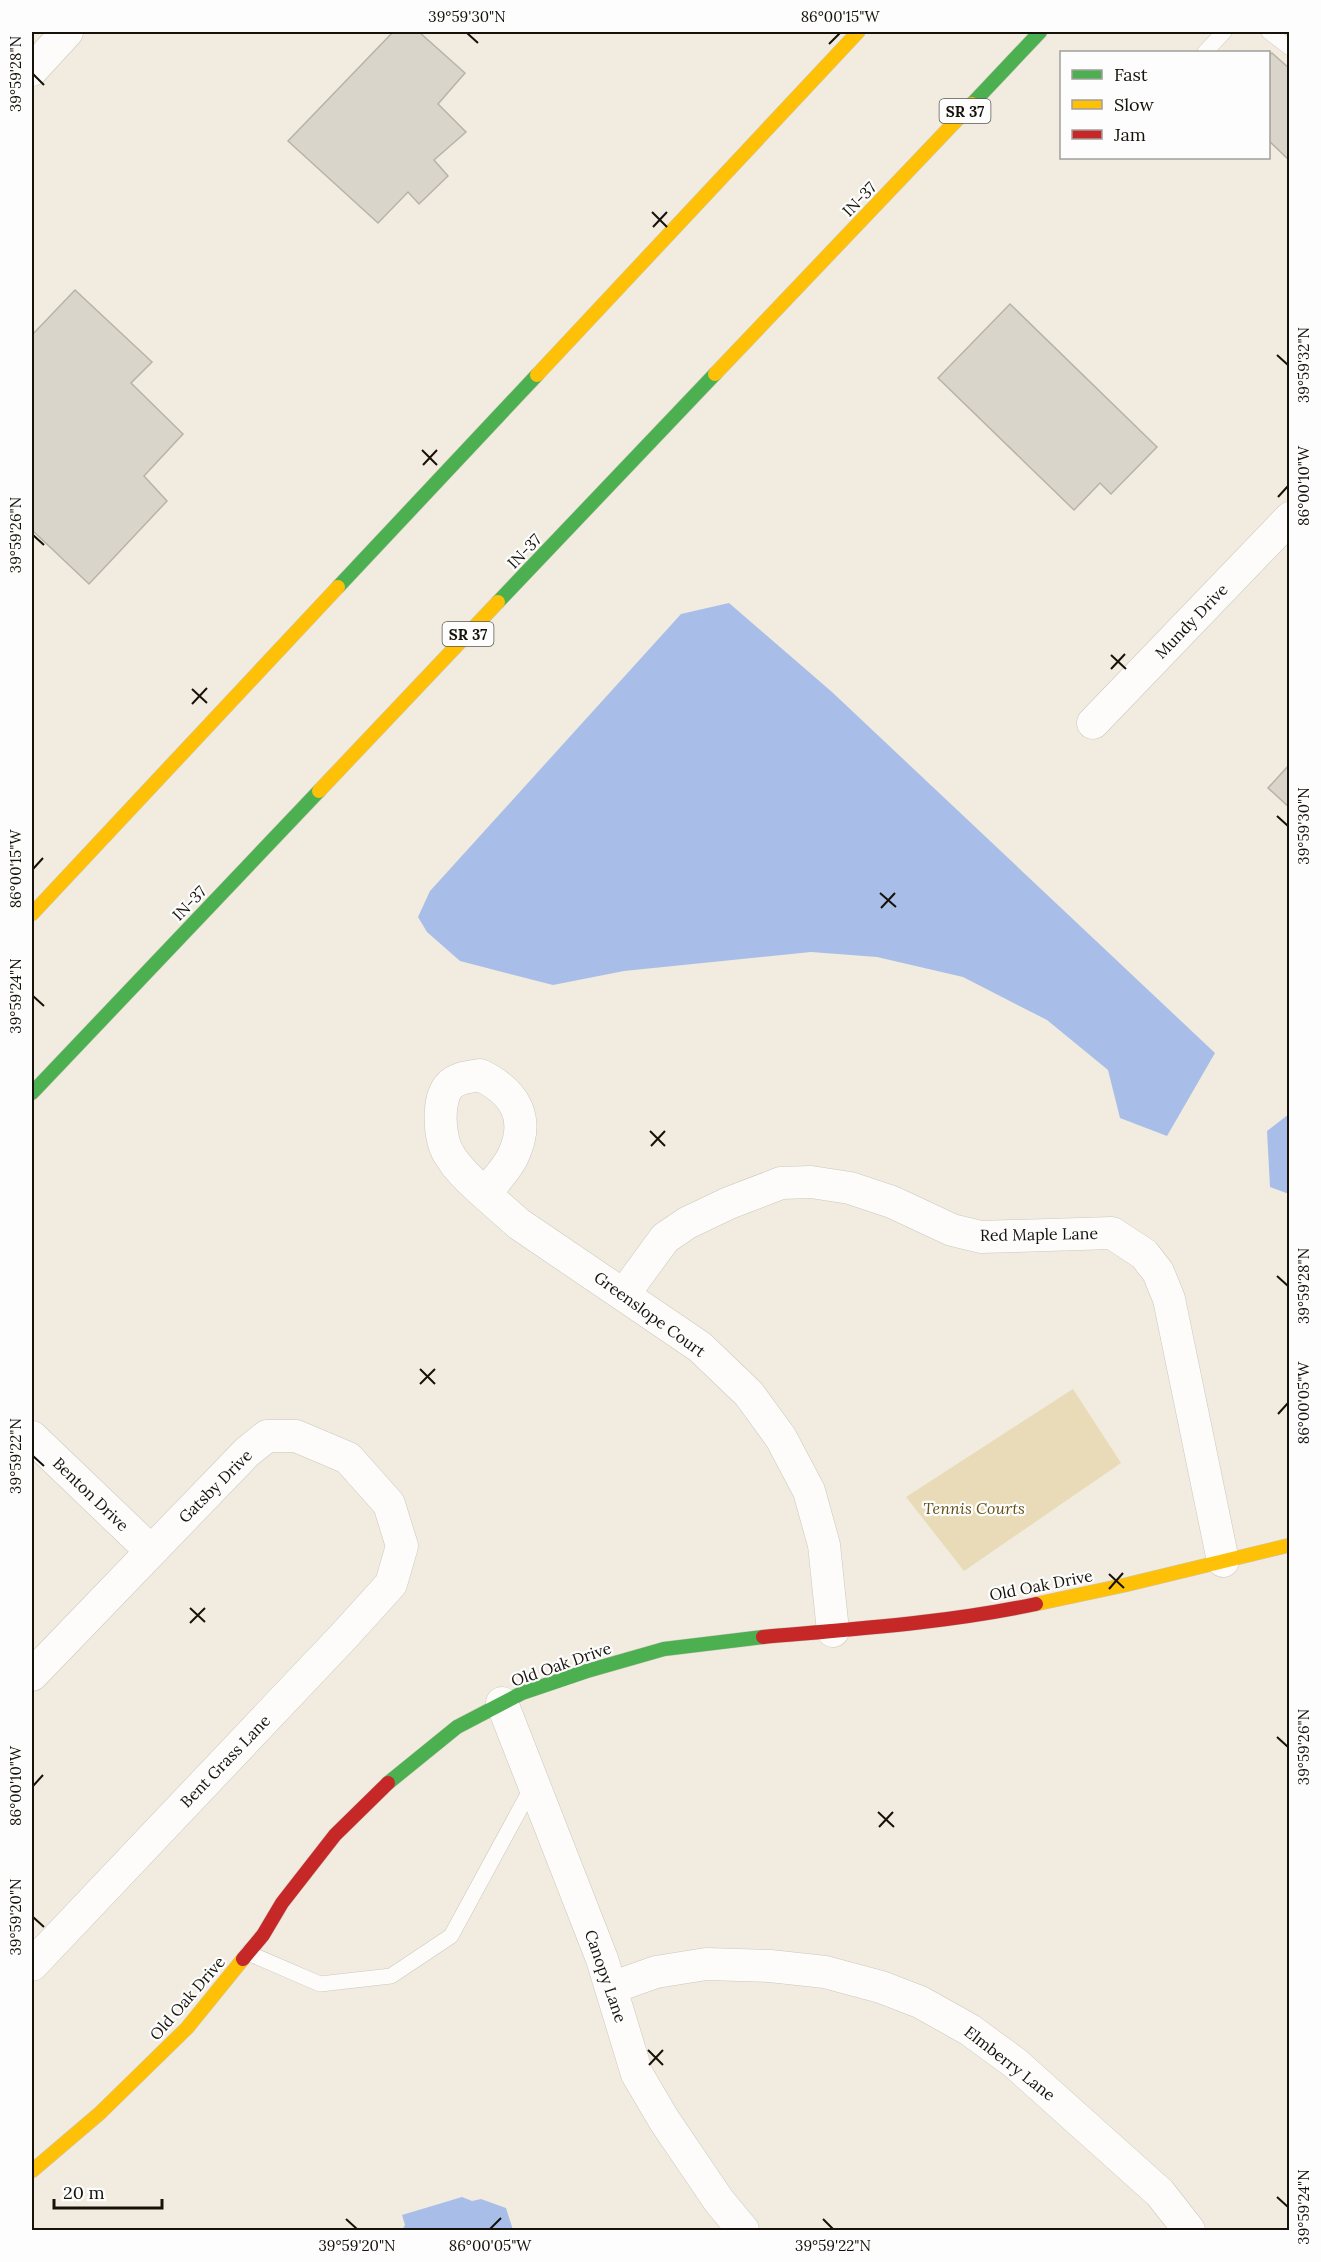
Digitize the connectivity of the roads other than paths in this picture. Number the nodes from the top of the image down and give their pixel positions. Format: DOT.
graph roads {
  1 [pos="67,32"];
  2 [pos="858,32"];
  3 [pos="1042,32"];
  4 [pos="1224,32"];
  5 [pos="1269,32"];
  6 [pos="1290,48"];
  7 [pos="1205,51"];
  8 [pos="32,70"];
  9 [pos="1290,518"];
  10 [pos="1093,723"];
  11 [pos="32,914"];
  12 [pos="32,1093"];
  13 [pos="484,1194"];
  14 [pos="624,1294"];
  15 [pos="32,1437"];
  16 [pos="1290,1545"];
  17 [pos="402,1546"];
  18 [pos="150,1551"];
  19 [pos="1223,1561"];
  20 [pos="833,1631"];
  21 [pos="32,1675"];
  22 [pos="502,1703"];
  23 [pos="533,1784"];
  24 [pos="248,1953"];
  25 [pos="32,1965"];
  26 [pos="611,1988"];
  27 [pos="32,2171"];
  28 [pos="743,2230"];
  29 [pos="1189,2230"];
  1 -- 8 [label="street"];
  2 -- 11 [label="main road"];
  3 -- 12 [label="main road, IN-37 / SR 37"];
  4 -- 7 [label="lane"];
  5 -- 6 [label="lane"];
  9 -- 10 [label="street, Mundy Drive"];
  13 -- 14 [label="street, Greenslope Court"];
  14 -- 19 [label="street, Red Maple Lane"];
  14 -- 20 [label="street, Greenslope Court"];
  15 -- 18 [label="street, Benton Drive"];
  16 -- 19 [label="main road, Old Oak Drive"];
  17 -- 18 [label="street, Gatsby Drive"];
  17 -- 25 [label="street, Bent Grass Lane"];
  18 -- 21 [label="street, Gatsby Drive"];
  19 -- 20 [label="main road, Old Oak Drive"];
  20 -- 22 [label="main road, Old Oak Drive"];
  22 -- 23 [label="street, Canopy Lane"];
  22 -- 24 [label="main road, Old Oak Drive"];
  23 -- 24 [label="lane"];
  23 -- 26 [label="street, Canopy Lane"];
  24 -- 27 [label="main road, Old Oak Drive"];
  26 -- 28 [label="street, Canopy Lane"];
  26 -- 29 [label="street, Elmberry Lane"];
}
